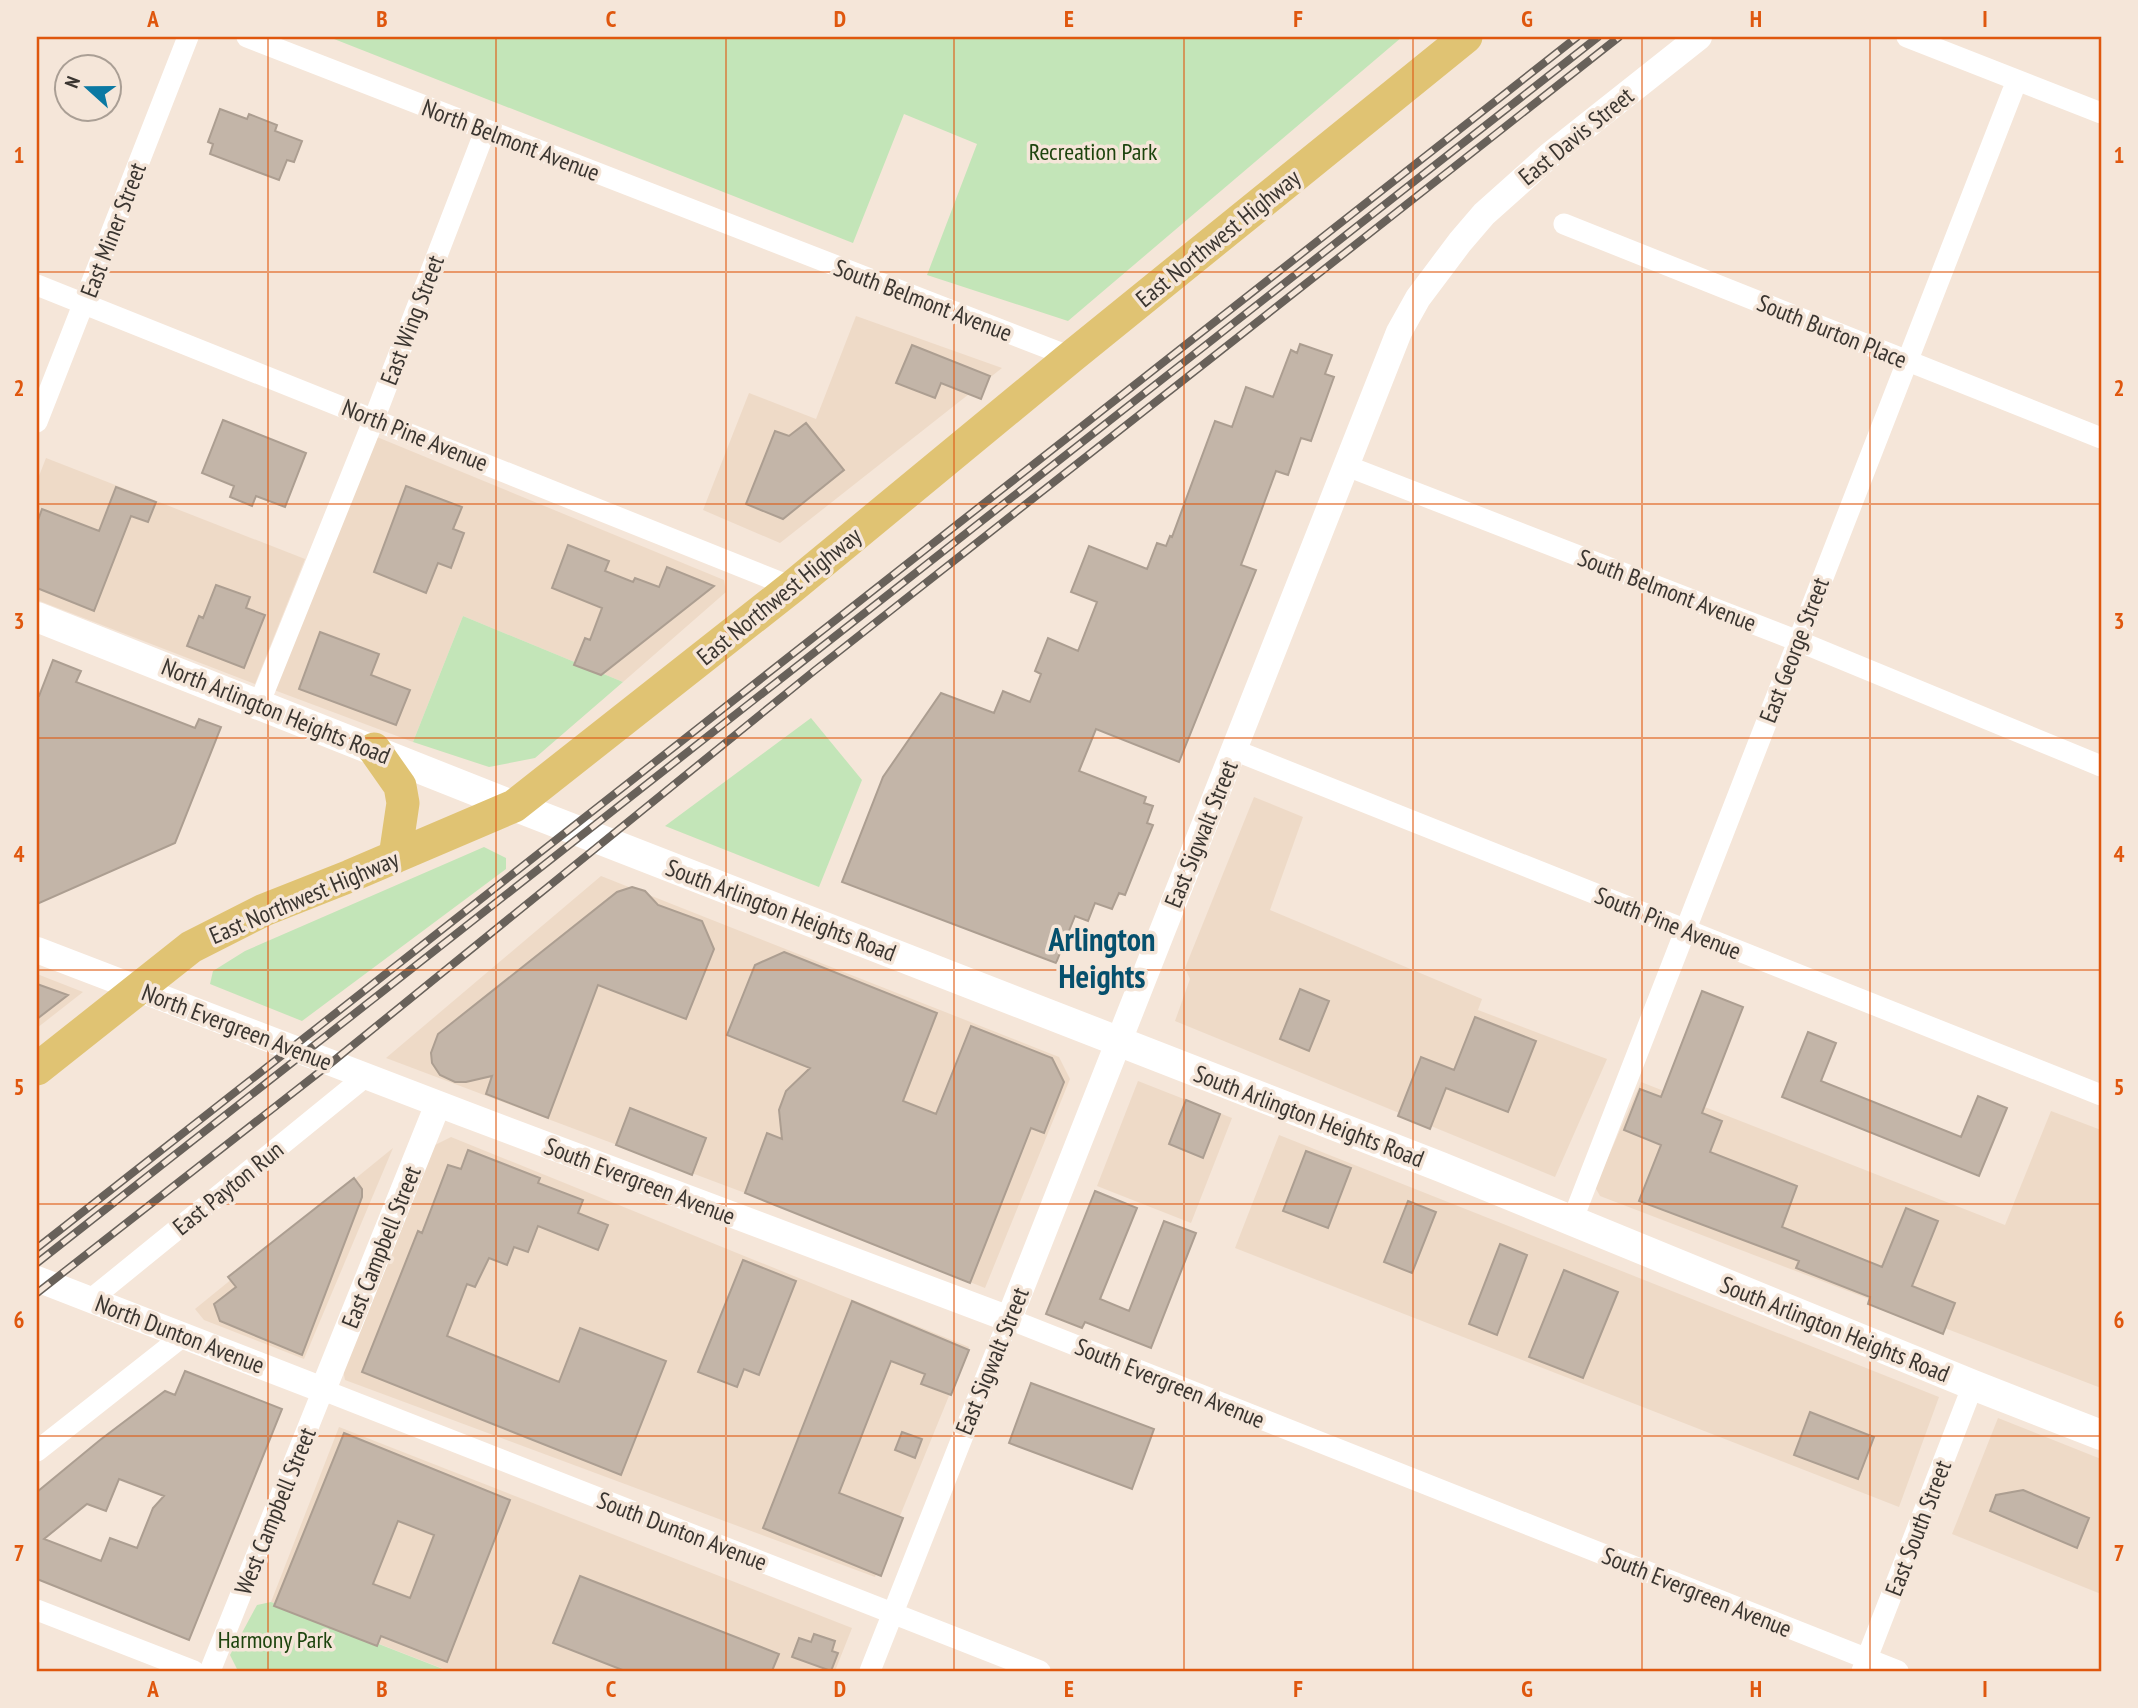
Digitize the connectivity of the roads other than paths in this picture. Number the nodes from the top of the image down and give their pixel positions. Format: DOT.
graph roads {
  1 [pos="188,37"];
  2 [pos="247,37"];
  3 [pos="1466,37"];
  4 [pos="1699,37"];
  5 [pos="1907,37"];
  6 [pos="2017,80"];
  7 [pos="2101,113"];
  8 [pos="485,131"];
  9 [pos="1563,224"];
  10 [pos="1460,242"];
  11 [pos="774,243"];
  12 [pos="37,285"];
  13 [pos="83,304"];
  14 [pos="1071,358"];
  15 [pos="1907,361"];
  16 [pos="374,419"];
  17 [pos="37,422"];
  18 [pos="2101,438"];
  19 [pos="1347,466"];
  20 [pos="792,587"];
  21 [pos="37,617"];
  22 [pos="1798,642"];
  23 [pos="259,704"];
  24 [pos="374,749"];
  25 [pos="1234,750"];
  26 [pos="2101,766"];
  27 [pos="514,806"];
  28 [pos="396,857"];
  29 [pos="1685,930"];
  30 [pos="37,950"];
  31 [pos="138,989"];
  32 [pos="1119,1042"];
  33 [pos="37,1069"];
  34 [pos="366,1076"];
  35 [pos="2101,1095"];
  36 [pos="438,1104"];
  37 [pos="1572,1220"];
  38 [pos="37,1279"];
  39 [pos="90,1300"];
  40 [pos="1009,1319"];
  41 [pos="183,1336"];
  42 [pos="1973,1385"];
  43 [pos="323,1390"];
  44 [pos="2101,1434"];
  45 [pos="37,1451"];
  46 [pos="37,1610"];
  47 [pos="892,1614"];
  48 [pos="1865,1665"];
  49 [pos="194,1671"];
  50 [pos="210,1671"];
  51 [pos="870,1671"];
  52 [pos="1040,1671"];
  53 [pos="1898,1671"];
  1 -- 13 [label="street, East Miner Street"];
  2 -- 8 [label="street, North Belmont Avenue"];
  3 -- 14 [label="main road, East Northwest Highway"];
  4 -- 10 [label="street, East Davis Street"];
  5 -- 6 [label="street"];
  6 -- 7 [label="street"];
  6 -- 15 [label="street, East George Street"];
  8 -- 11 [label="street, North Belmont Avenue"];
  8 -- 16 [label="street, East Wing Street"];
  9 -- 15 [label="street, South Burton Place"];
  10 -- 19 [label="street, East Sigwalt Street"];
  11 -- 14 [label="street, South Belmont Avenue"];
  12 -- 13 [label="street, North Pine Avenue"];
  13 -- 16 [label="street, North Pine Avenue"];
  13 -- 17 [label="street, East Miner Street"];
  14 -- 20 [label="main road, East Northwest Highway"];
  15 -- 18 [label="street, South Burton Place"];
  15 -- 22 [label="street, East George Street"];
  16 -- 20 [label="street, North Pine Avenue"];
  16 -- 23 [label="street, East Wing Street"];
  19 -- 22 [label="street, South Belmont Avenue"];
  19 -- 25 [label="street, East Sigwalt Street"];
  20 -- 27 [label="main road, East Northwest Highway"];
  21 -- 23 [label="main road, North Arlington Heights Road"];
  22 -- 26 [label="street, South Belmont Avenue"];
  22 -- 29 [label="street, East George Street"];
  23 -- 24 [label="main road, North Arlington Heights Road"];
  24 -- 27 [label="main road, North Arlington Heights Road"];
  24 -- 28 [label="main road"];
  25 -- 29 [label="street, South Pine Avenue"];
  25 -- 32 [label="street, East Sigwalt Street"];
  27 -- 28 [label="main road, East Northwest Highway"];
  27 -- 32 [label="main road, South Arlington Heights Road"];
  28 -- 31 [label="main road, East Northwest Highway"];
  29 -- 35 [label="street, South Pine Avenue"];
  29 -- 37 [label="street, East George Street"];
  30 -- 31 [label="street, North Evergreen Avenue"];
  31 -- 33 [label="main road, East Northwest Highway"];
  31 -- 34 [label="street, North Evergreen Avenue"];
  32 -- 37 [label="main road, South Arlington Heights Road"];
  32 -- 40 [label="street, East Sigwalt Street"];
  34 -- 36 [label="street, North Evergreen Avenue"];
  34 -- 39 [label="street, East Payton Run"];
  36 -- 40 [label="street, South Evergreen Avenue"];
  36 -- 43 [label="street, East Campbell Street"];
  37 -- 42 [label="main road, South Arlington Heights Road"];
  38 -- 39 [label="street, North Dunton Avenue"];
  39 -- 41 [label="street, North Dunton Avenue"];
  40 -- 47 [label="street, East Sigwalt Street"];
  40 -- 48 [label="street, South Evergreen Avenue"];
  41 -- 43 [label="street, North Dunton Avenue"];
  41 -- 45 [label="street"];
  42 -- 44 [label="main road, South Arlington Heights Road"];
  42 -- 48 [label="street, East South Street"];
  43 -- 47 [label="street, South Dunton Avenue"];
  43 -- 50 [label="street, West Campbell Street"];
  46 -- 49 [label="street"];
  47 -- 51 [label="street, East Sigwalt Street"];
  47 -- 52 [label="street, South Dunton Avenue"];
  48 -- 53 [label="street, South Evergreen Avenue"];
}
